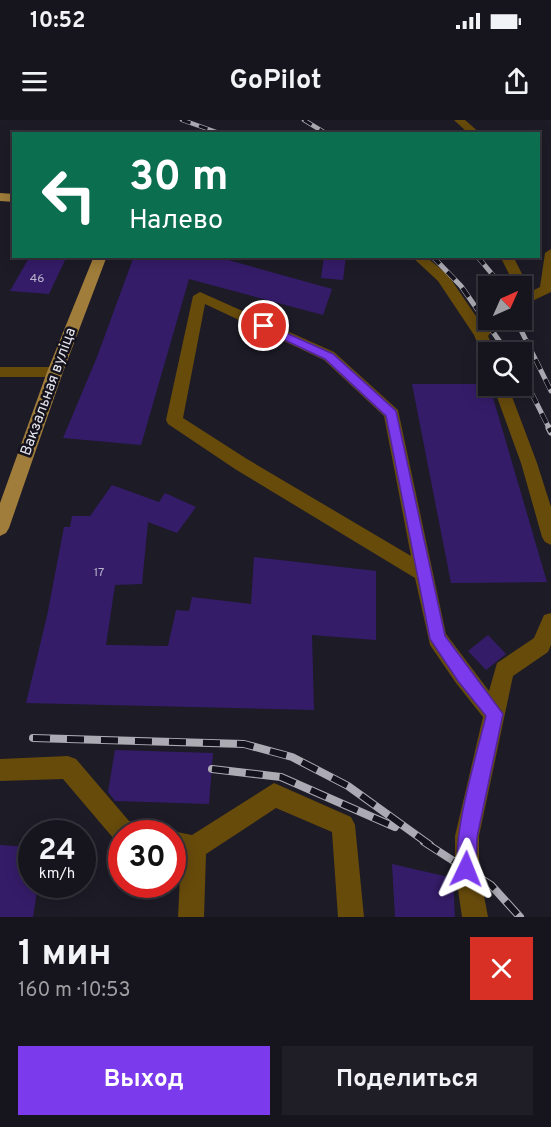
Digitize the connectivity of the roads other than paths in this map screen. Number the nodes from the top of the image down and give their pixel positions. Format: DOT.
graph roads {
  1 [pos="459,120"];
  2 [pos="474,132"];
  3 [pos="551,253"];
  4 [pos="100,258"];
  5 [pos="419,258"];
  6 [pos="507,258"];
  7 [pos="515,276"];
  8 [pos="532,292"];
  9 [pos="485,330"];
  10 [pos="481,335"];
  11 [pos="484,342"];
  12 [pos="0,372"];
  13 [pos="55,372"];
  14 [pos="504,396"];
  15 [pos="0,528"];
  16 [pos="551,537"];
  17 [pos="424,573"];
  18 [pos="551,622"];
  19 [pos="494,714"];
  20 [pos="0,770"];
  21 [pos="113,820"];
  22 [pos="186,844"];
  23 [pos="186,873"];
  24 [pos="191,917"];
  25 [pos="351,917"];
  26 [pos="475,917"];
  1 -- 2 [label="street"];
  3 -- 8 [label="street"];
  4 -- 13 [label="main road, Вакзальная вуліца"];
  5 -- 10 [label="street"];
  6 -- 7 [label="street"];
  9 -- 10 [label="street"];
  10 -- 11 [label="street"];
  12 -- 13 [label="street"];
  13 -- 15 [label="main road, Вакзальная вуліца"];
  14 -- 16 [label="street"];
  17 -- 17 [label="street"];
  17 -- 19 [label="street"];
  18 -- 19 [label="street"];
  19 -- 26 [label="street"];
  20 -- 21 [label="street"];
  22 -- 25 [label="street"];
  23 -- 24 [label="street"];
}
